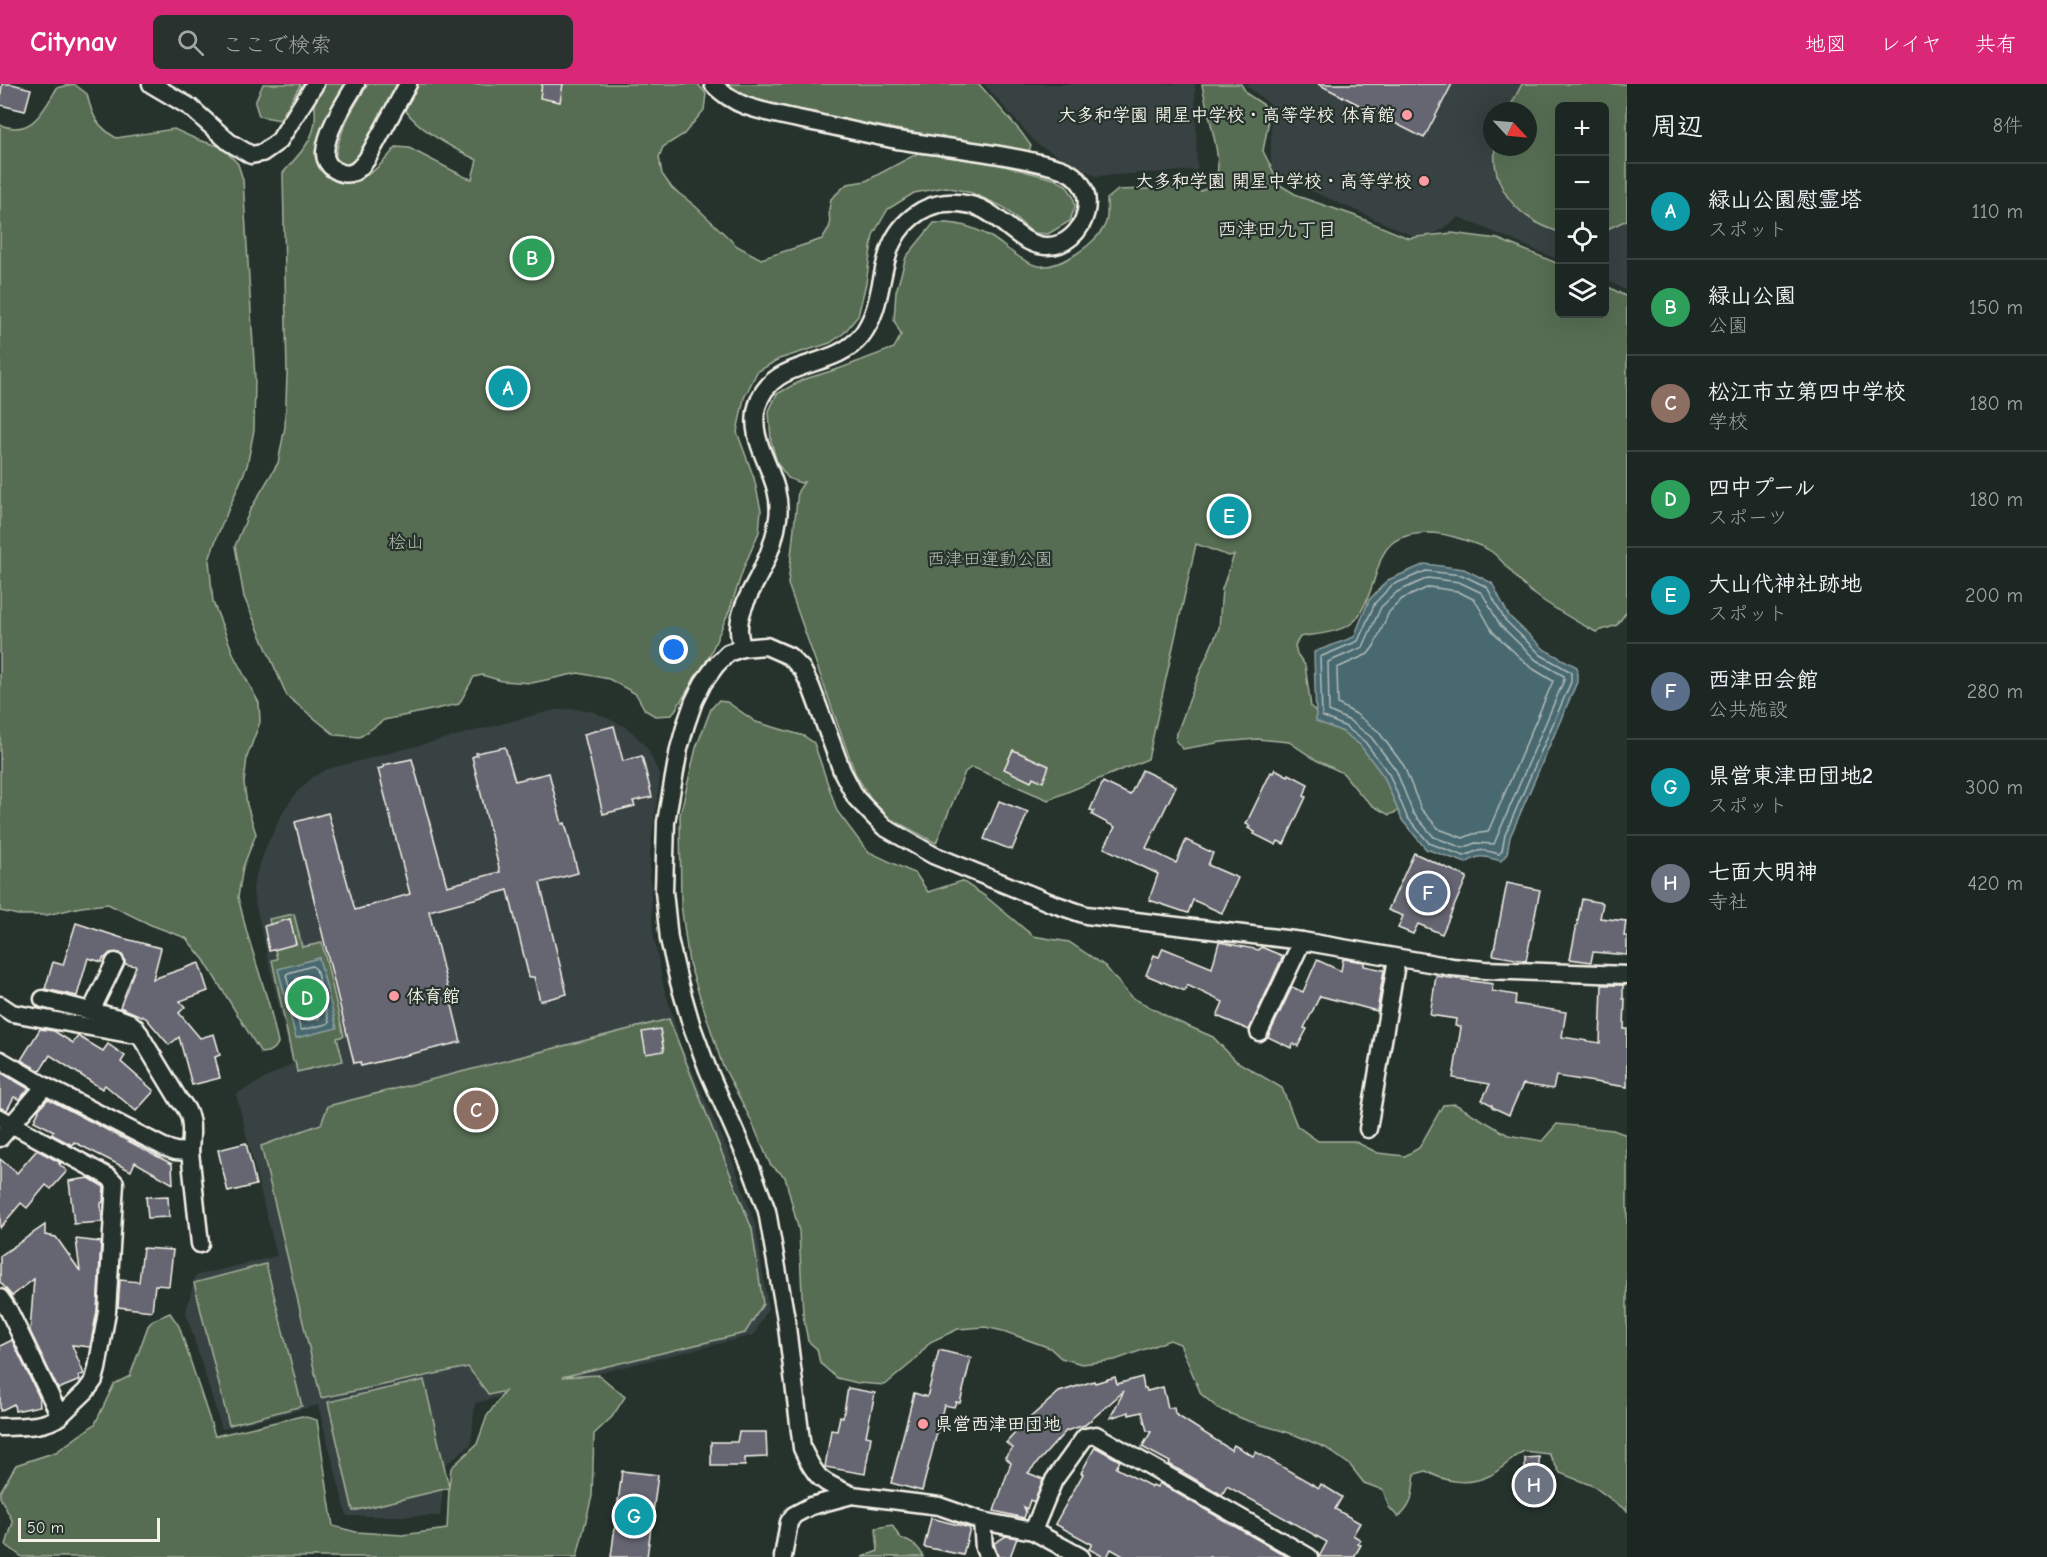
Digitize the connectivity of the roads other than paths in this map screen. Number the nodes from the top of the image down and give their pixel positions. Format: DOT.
graph roads {
  1 [pos="151,84"];
  2 [pos="315,84"];
  3 [pos="356,84"];
  4 [pos="408,84"];
  5 [pos="713,84"];
  6 [pos="742,648"];
  7 [pos="1302,941"];
  8 [pos="1397,958"];
  9 [pos="115,962"];
  10 [pos="1627,975"];
  11 [pos="43,999"];
  12 [pos="0,1005"];
  13 [pos="91,1011"];
  14 [pos="1258,1032"];
  15 [pos="140,1034"];
  16 [pos="0,1060"];
  17 [pos="45,1086"];
  18 [pos="6,1121"];
  19 [pos="1368,1129"];
  20 [pos="0,1138"];
  21 [pos="190,1152"];
  22 [pos="200,1244"];
  23 [pos="0,1298"];
  24 [pos="60,1416"];
  25 [pos="0,1427"];
  26 [pos="852,1495"];
  27 [pos="982,1521"];
  28 [pos="1033,1531"];
  29 [pos="783,1557"];
  30 [pos="988,1557"];
  31 [pos="1081,1557"];
  32 [pos="1309,1557"];
  1 -- 2 [label="street"];
  3 -- 4 [label="street"];
  5 -- 6 [label="street"];
  6 -- 7 [label="street"];
  6 -- 26 [label="street"];
  7 -- 8 [label="street"];
  7 -- 14 [label="street"];
  8 -- 10 [label="street"];
  8 -- 19 [label="street"];
  9 -- 13 [label="street"];
  11 -- 13 [label="street"];
  12 -- 15 [label="street"];
  13 -- 15 [label="street"];
  15 -- 21 [label="street"];
  16 -- 17 [label="street"];
  17 -- 18 [label="street"];
  17 -- 21 [label="street"];
  18 -- 20 [label="street"];
  18 -- 24 [label="street"];
  21 -- 22 [label="street"];
  23 -- 24 [label="street"];
  24 -- 25 [label="street"];
  26 -- 27 [label="street"];
  26 -- 29 [label="street"];
  27 -- 28 [label="street"];
  27 -- 30 [label="street"];
  28 -- 31 [label="street"];
  28 -- 32 [label="street"];
}
